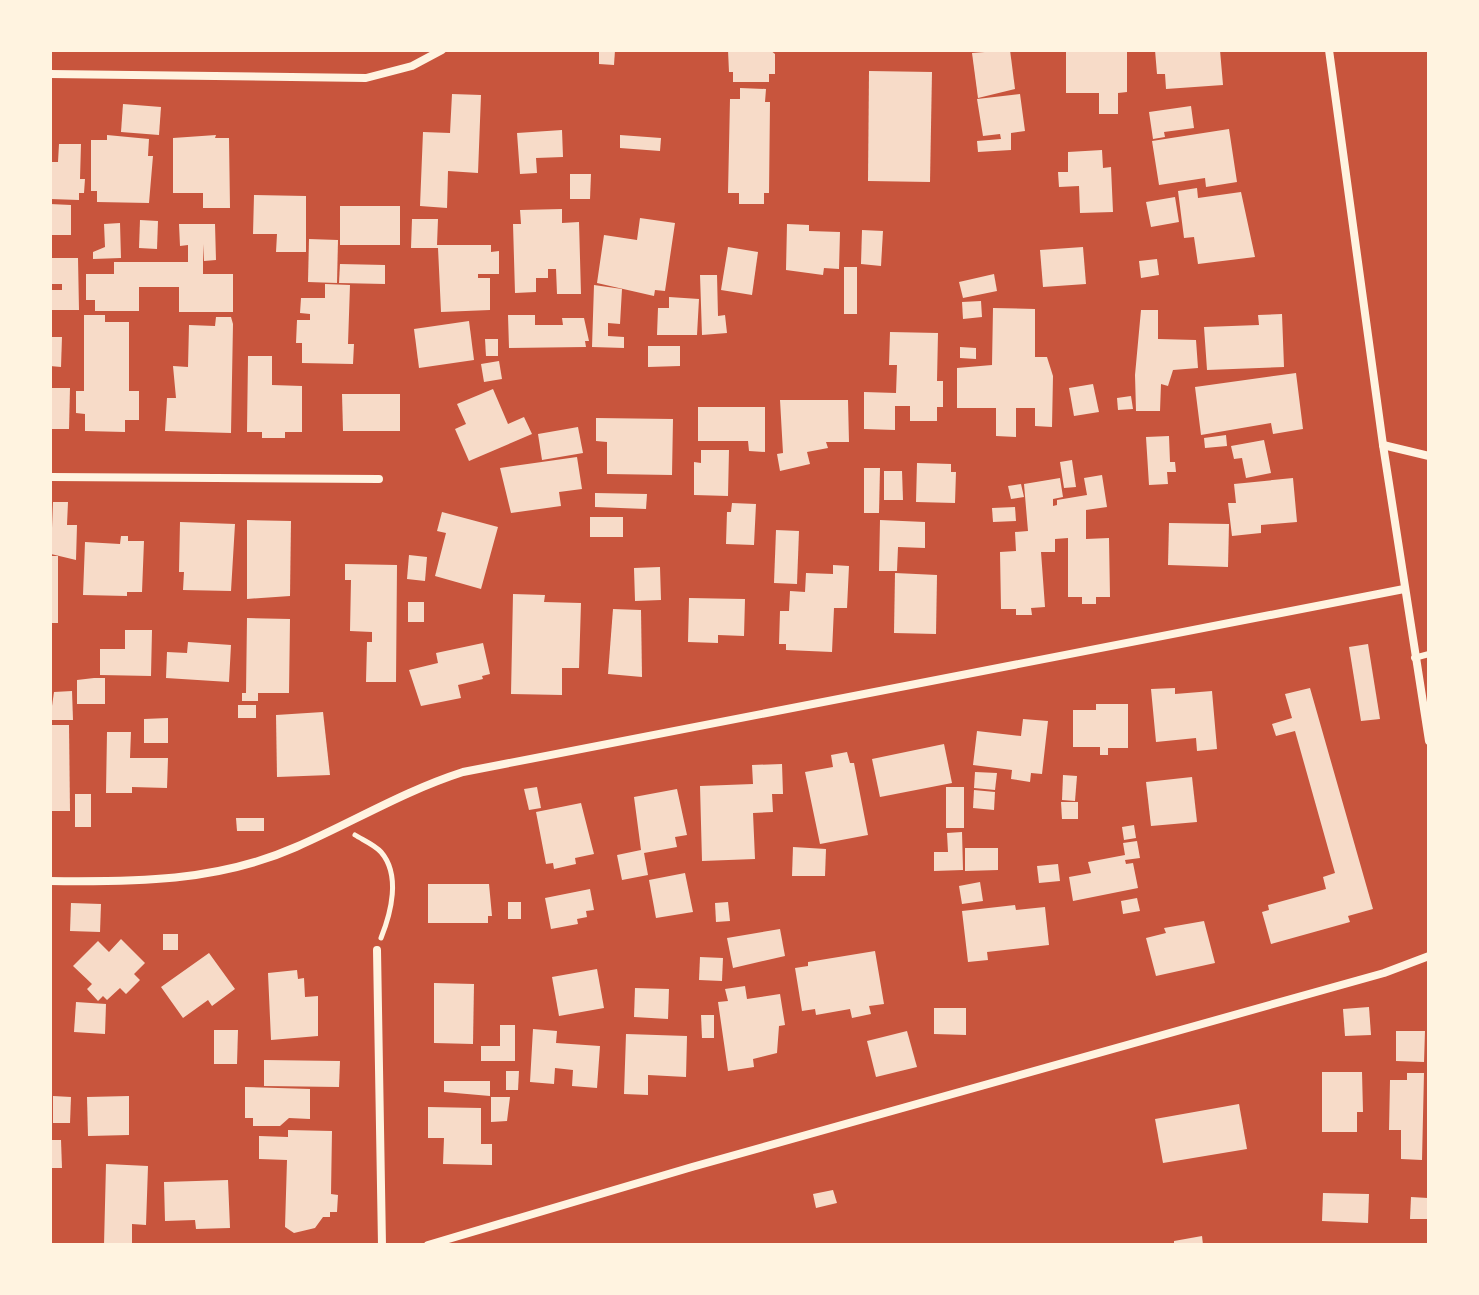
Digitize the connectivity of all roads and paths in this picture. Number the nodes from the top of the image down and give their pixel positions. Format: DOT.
graph roads {
  1 [pos="442,50"];
  2 [pos="1329,50"];
  3 [pos="50,74"];
  4 [pos="1383,445"];
  5 [pos="1429,456"];
  6 [pos="50,477"];
  7 [pos="379,479"];
  8 [pos="1404,589"];
  9 [pos="1429,654"];
  10 [pos="1414,658"];
  11 [pos="1429,741"];
  12 [pos="340,825"];
  13 [pos="50,881"];
  14 [pos="377,950"];
  15 [pos="1429,956"];
  16 [pos="382,1245"];
  17 [pos="428,1245"];
  1 -- 3 [label="street"];
  2 -- 4 [label="street"];
  4 -- 5 [label="street"];
  4 -- 8 [label="street"];
  6 -- 7 [label="street"];
  8 -- 10 [label="street"];
  8 -- 12 [label="street"];
  9 -- 10 [label="lane"];
  10 -- 11 [label="street"];
  12 -- 13 [label="street"];
  12 -- 14 [label="path"];
  14 -- 16 [label="street"];
  15 -- 17 [label="street"];
}
